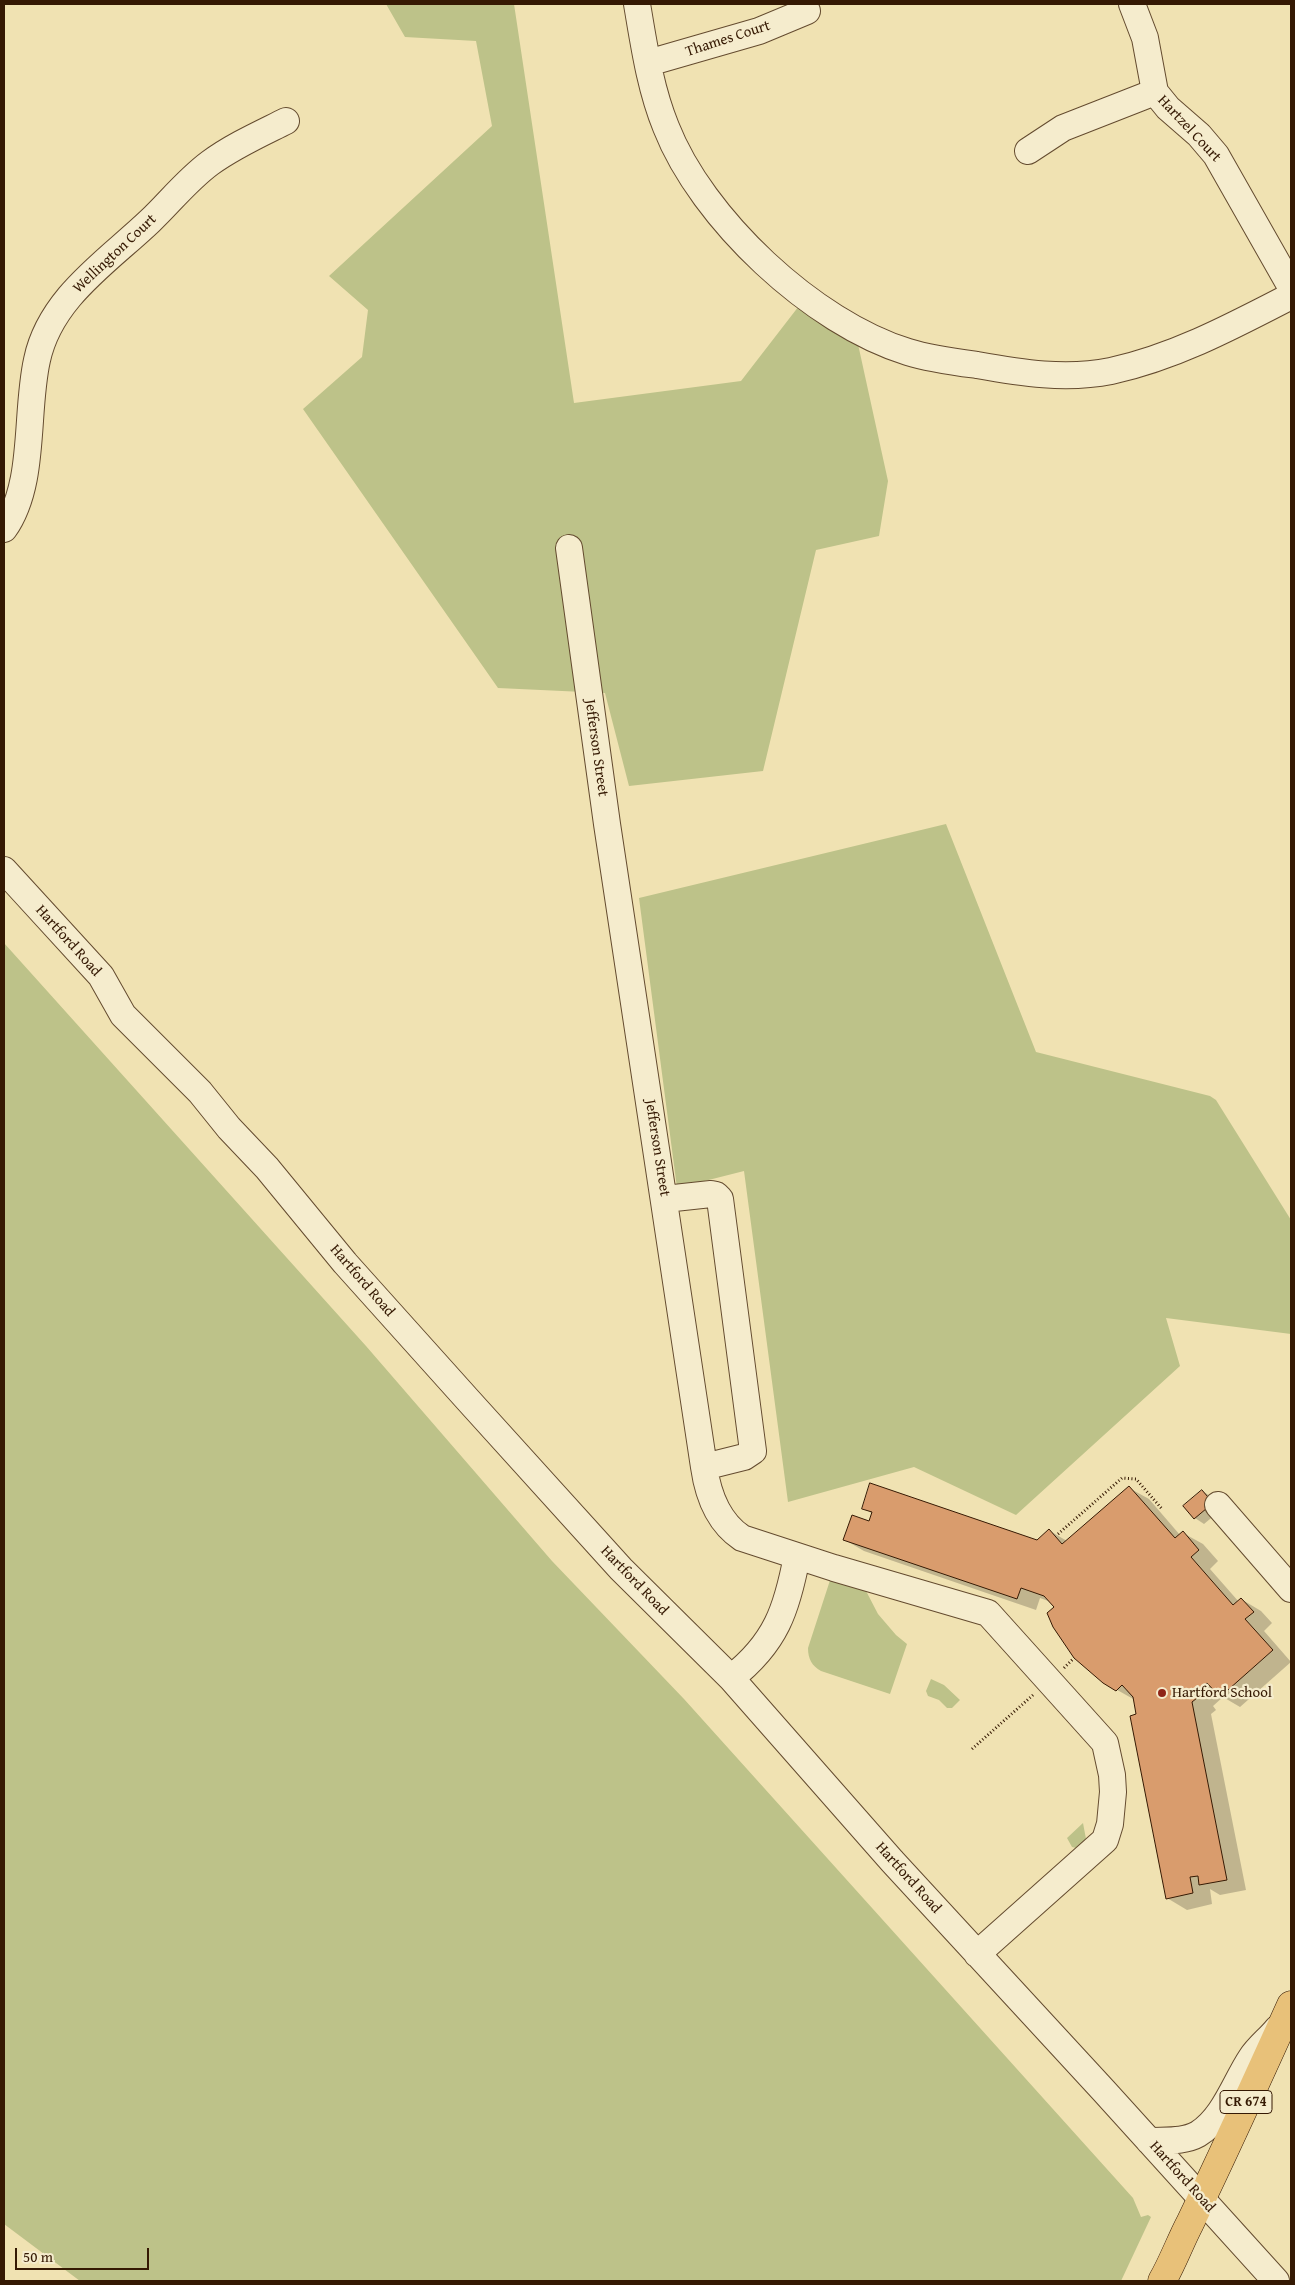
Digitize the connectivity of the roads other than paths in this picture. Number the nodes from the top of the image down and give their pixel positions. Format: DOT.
graph roads {
  1 [pos="637,4"];
  2 [pos="1132,4"];
  3 [pos="806,10"];
  4 [pos="648,63"];
  5 [pos="1155,92"];
  6 [pos="286,121"];
  7 [pos="1028,151"];
  8 [pos="1291,287"];
  9 [pos="1291,296"];
  10 [pos="4,530"];
  11 [pos="569,548"];
  12 [pos="4,870"];
  13 [pos="664,1199"];
  14 [pos="704,1467"];
  15 [pos="1218,1506"];
  16 [pos="797,1556"];
  17 [pos="1291,1589"];
  18 [pos="731,1678"];
  19 [pos="977,1954"];
  20 [pos="1287,2014"];
  21 [pos="1149,2141"];
  22 [pos="1202,2200"];
  23 [pos="1162,2281"];
  24 [pos="1276,2281"];
  1 -- 4 [label="street"];
  2 -- 5 [label="street"];
  3 -- 4 [label="street, Thames Court"];
  4 -- 9 [label="street"];
  5 -- 7 [label="street, Hartzel Court"];
  5 -- 8 [label="street, Hartzel Court"];
  6 -- 10 [label="street, Wellington Court"];
  11 -- 13 [label="street, Jefferson Street"];
  12 -- 18 [label="street, Hartford Road"];
  13 -- 14 [label="street, Jefferson Street"];
  13 -- 14 [label="street"];
  14 -- 16 [label="street, Jefferson Street"];
  15 -- 17 [label="street"];
  16 -- 18 [label="street"];
  16 -- 19 [label="street, Jefferson Street"];
  18 -- 19 [label="street, Hartford Road"];
  19 -- 21 [label="street, Hartford Road"];
  20 -- 21 [label="street"];
  20 -- 22 [label="main road, CR 674"];
  21 -- 22 [label="street, Hartford Road"];
  22 -- 23 [label="main road, CR 674"];
  22 -- 24 [label="street, Hartford Road"];
}
